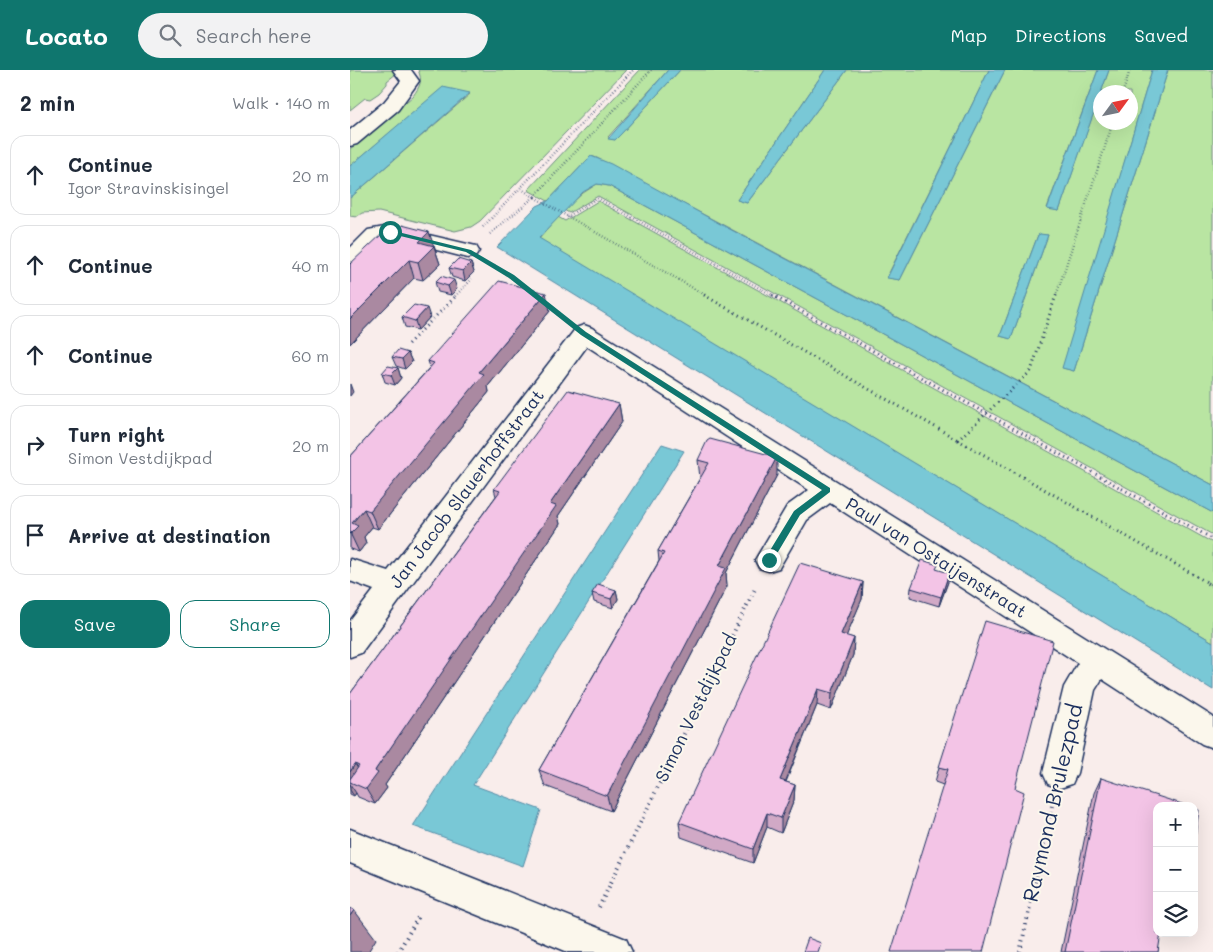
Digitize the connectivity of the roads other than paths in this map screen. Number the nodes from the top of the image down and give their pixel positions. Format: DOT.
graph roads {
  1 [pos="402,70"];
  2 [pos="350,140"];
  3 [pos="350,235"];
  4 [pos="376,236"];
  5 [pos="468,251"];
  6 [pos="350,260"];
  7 [pos="584,333"];
  8 [pos="828,490"];
  9 [pos="769,560"];
  10 [pos="350,570"];
  11 [pos="395,585"];
  12 [pos="350,644"];
  13 [pos="1098,659"];
  14 [pos="1213,734"];
  15 [pos="1060,773"];
  16 [pos="350,846"];
  17 [pos="598,946"];
  1 -- 2 [label="street"];
  3 -- 4 [label="street"];
  4 -- 5 [label="street"];
  4 -- 6 [label="street"];
  7 -- 8 [label="street, Paul van Ostaijenstraat"];
  7 -- 11 [label="street, Jan Jacob Slauerhoffstraat"];
  8 -- 9 [label="street"];
  8 -- 13 [label="street, Paul van Ostaijenstraat"];
  10 -- 11 [label="street"];
  11 -- 12 [label="street, Jan Jacob Slauerhoffstraat"];
  13 -- 14 [label="street, Paul van Ostaijenstraat"];
  13 -- 15 [label="street, Raymond Brulezpad"];
  16 -- 17 [label="street"];
}
